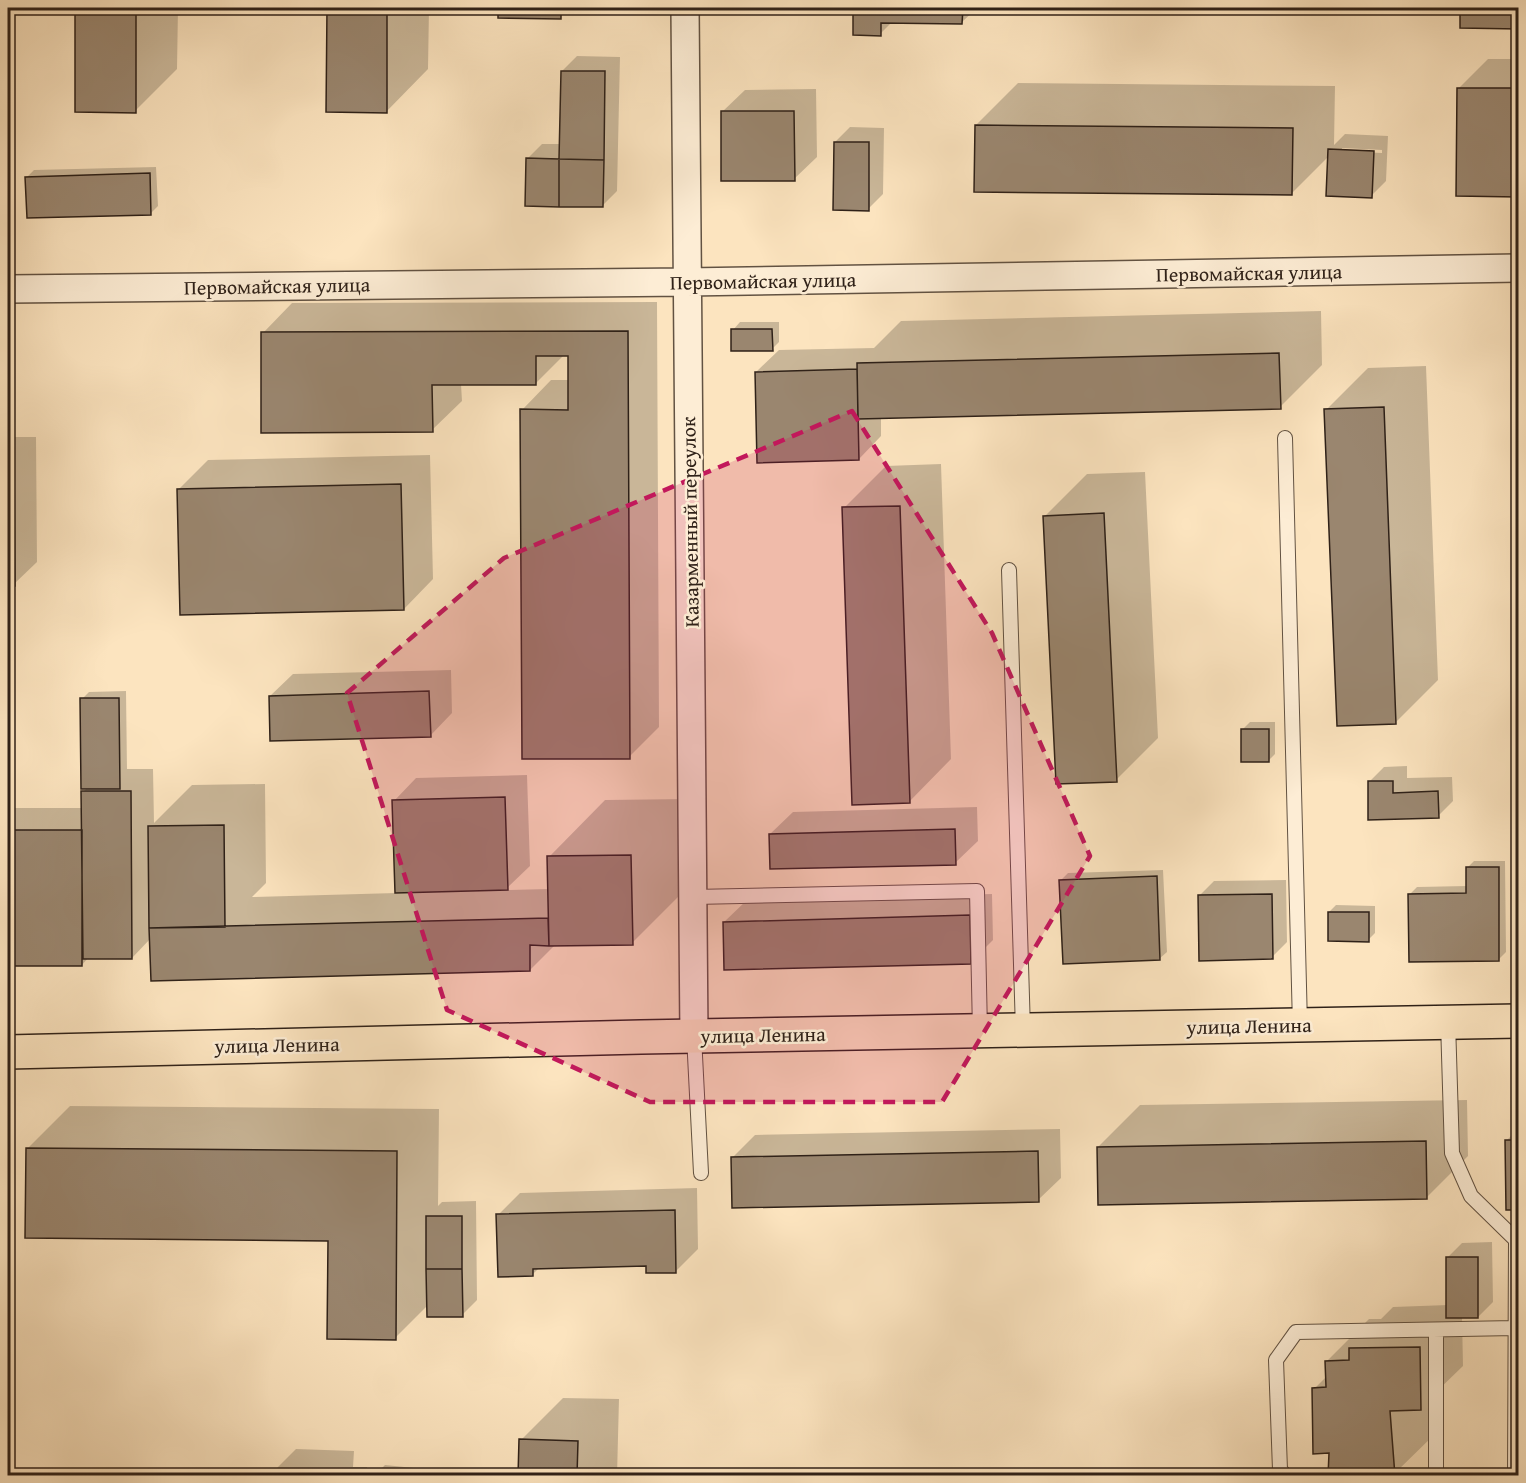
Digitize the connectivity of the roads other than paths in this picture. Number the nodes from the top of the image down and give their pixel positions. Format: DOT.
graph roads {
  1 [pos="685,8"];
  2 [pos="1518,268"];
  3 [pos="687,282"];
  4 [pos="8,289"];
  5 [pos="1285,438"];
  6 [pos="1009,570"];
  7 [pos="694,897"];
  8 [pos="1518,1021"];
  9 [pos="1448,1022"];
  10 [pos="1300,1025"];
  11 [pos="1023,1030"];
  12 [pos="980,1031"];
  13 [pos="694,1036"];
  14 [pos="8,1052"];
  15 [pos="701,1173"];
  16 [pos="1515,1328"];
  17 [pos="1436,1330"];
  18 [pos="1286,1476"];
  19 [pos="1436,1476"];
  20 [pos="1515,1476"];
  1 -- 3 [label="street, Казарменный переулок"];
  2 -- 3 [label="street, Первомайская улица"];
  3 -- 4 [label="street, Первомайская улица"];
  3 -- 7 [label="street, Казарменный переулок"];
  5 -- 10 [label="lane"];
  6 -- 11 [label="lane"];
  7 -- 12 [label="lane"];
  7 -- 13 [label="street, Казарменный переулок"];
  8 -- 9 [label="main road, улица Ленина"];
  9 -- 10 [label="main road, улица Ленина"];
  9 -- 16 [label="lane"];
  10 -- 11 [label="main road, улица Ленина"];
  11 -- 12 [label="main road, улица Ленина"];
  12 -- 13 [label="main road, улица Ленина"];
  13 -- 14 [label="main road, улица Ленина"];
  13 -- 15 [label="lane"];
  16 -- 17 [label="lane"];
  16 -- 20 [label="lane"];
  17 -- 18 [label="lane"];
  17 -- 19 [label="lane"];
}
